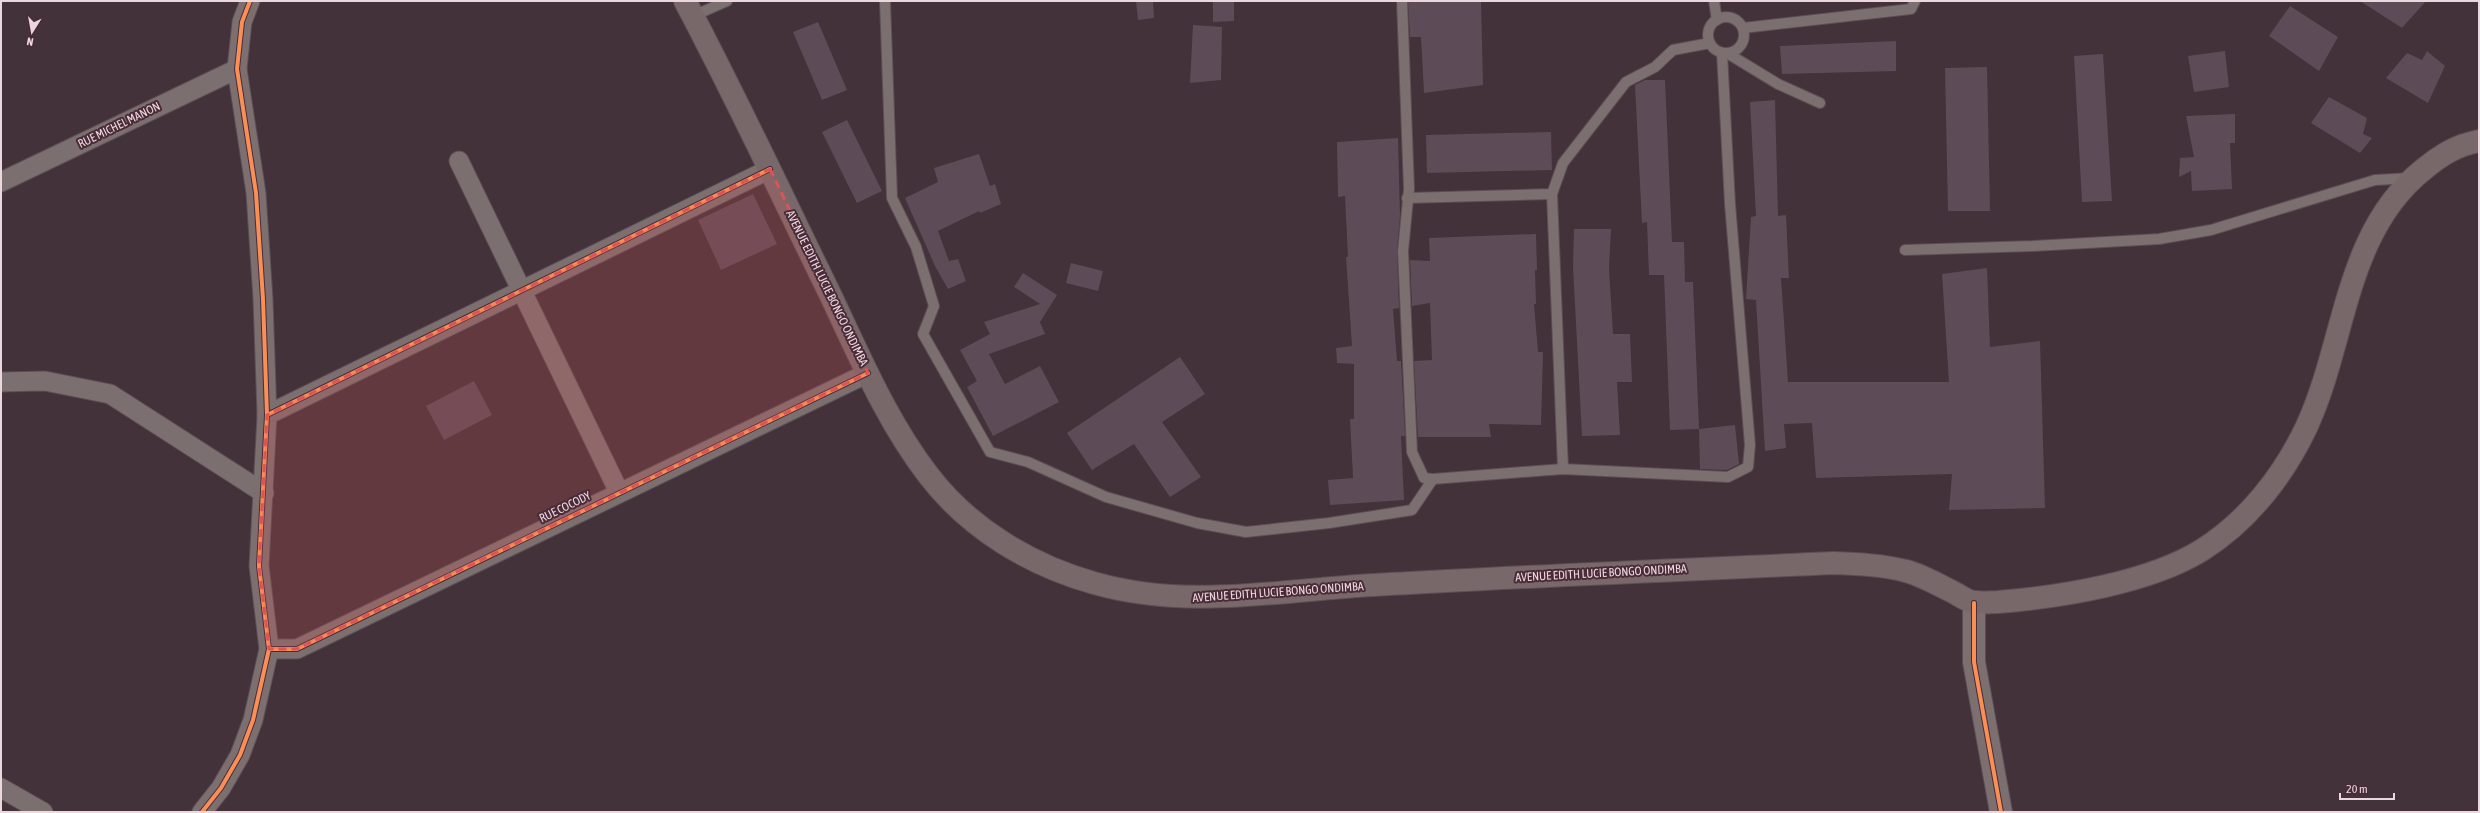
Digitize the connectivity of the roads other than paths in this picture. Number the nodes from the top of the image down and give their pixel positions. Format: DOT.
graph roads {
  1 [pos="250,1"];
  2 [pos="727,1"];
  3 [pos="885,1"];
  4 [pos="1402,1"];
  5 [pos="1714,1"];
  6 [pos="1915,1"];
  7 [pos="689,8"];
  8 [pos="1717,20"];
  9 [pos="1742,28"];
  10 [pos="1710,43"];
  11 [pos="1724,53"];
  12 [pos="237,69"];
  13 [pos="1820,103"];
  14 [pos="2479,141"];
  15 [pos="459,161"];
  16 [pos="770,169"];
  17 [pos="2412,178"];
  18 [pos="1,182"];
  19 [pos="1552,194"];
  20 [pos="1407,198"];
  21 [pos="1905,250"];
  22 [pos="521,291"];
  23 [pos="868,372"];
  24 [pos="1,382"];
  25 [pos="266,415"];
  26 [pos="1563,469"];
  27 [pos="1433,479"];
  28 [pos="619,492"];
  29 [pos="264,493"];
  30 [pos="1974,603"];
  31 [pos="269,649"];
  32 [pos="1,788"];
  33 [pos="42,812"];
  34 [pos="202,812"];
  35 [pos="2001,812"];
  1 -- 12 [label="street"];
  2 -- 7 [label="lane"];
  3 -- 27 [label="lane"];
  4 -- 20 [label="lane"];
  5 -- 8 [label="lane"];
  6 -- 9 [label="lane"];
  7 -- 16 [label="main road, AVENUE EDITH LUCIE BONGO ONDIMBA"];
  8 -- 9 [label="lane"];
  8 -- 10 [label="lane"];
  9 -- 11 [label="lane"];
  10 -- 11 [label="lane"];
  10 -- 19 [label="lane"];
  11 -- 13 [label="lane"];
  11 -- 26 [label="lane"];
  12 -- 18 [label="street, RUE MICHEL MANON"];
  12 -- 25 [label="street"];
  14 -- 17 [label="main road"];
  15 -- 22 [label="street"];
  16 -- 22 [label="street"];
  16 -- 23 [label="main road, AVENUE EDITH LUCIE BONGO ONDIMBA"];
  17 -- 21 [label="lane"];
  17 -- 30 [label="main road"];
  19 -- 20 [label="lane"];
  19 -- 26 [label="lane"];
  20 -- 27 [label="lane"];
  22 -- 25 [label="street"];
  22 -- 28 [label="street"];
  23 -- 28 [label="street, RUE COCODY"];
  23 -- 30 [label="main road, AVENUE EDITH LUCIE BONGO ONDIMBA"];
  24 -- 29 [label="street"];
  25 -- 29 [label="street"];
  26 -- 27 [label="lane"];
  28 -- 31 [label="street, RUE COCODY"];
  29 -- 31 [label="street"];
  30 -- 35 [label="street"];
  31 -- 34 [label="street"];
  32 -- 33 [label="street"];
}
